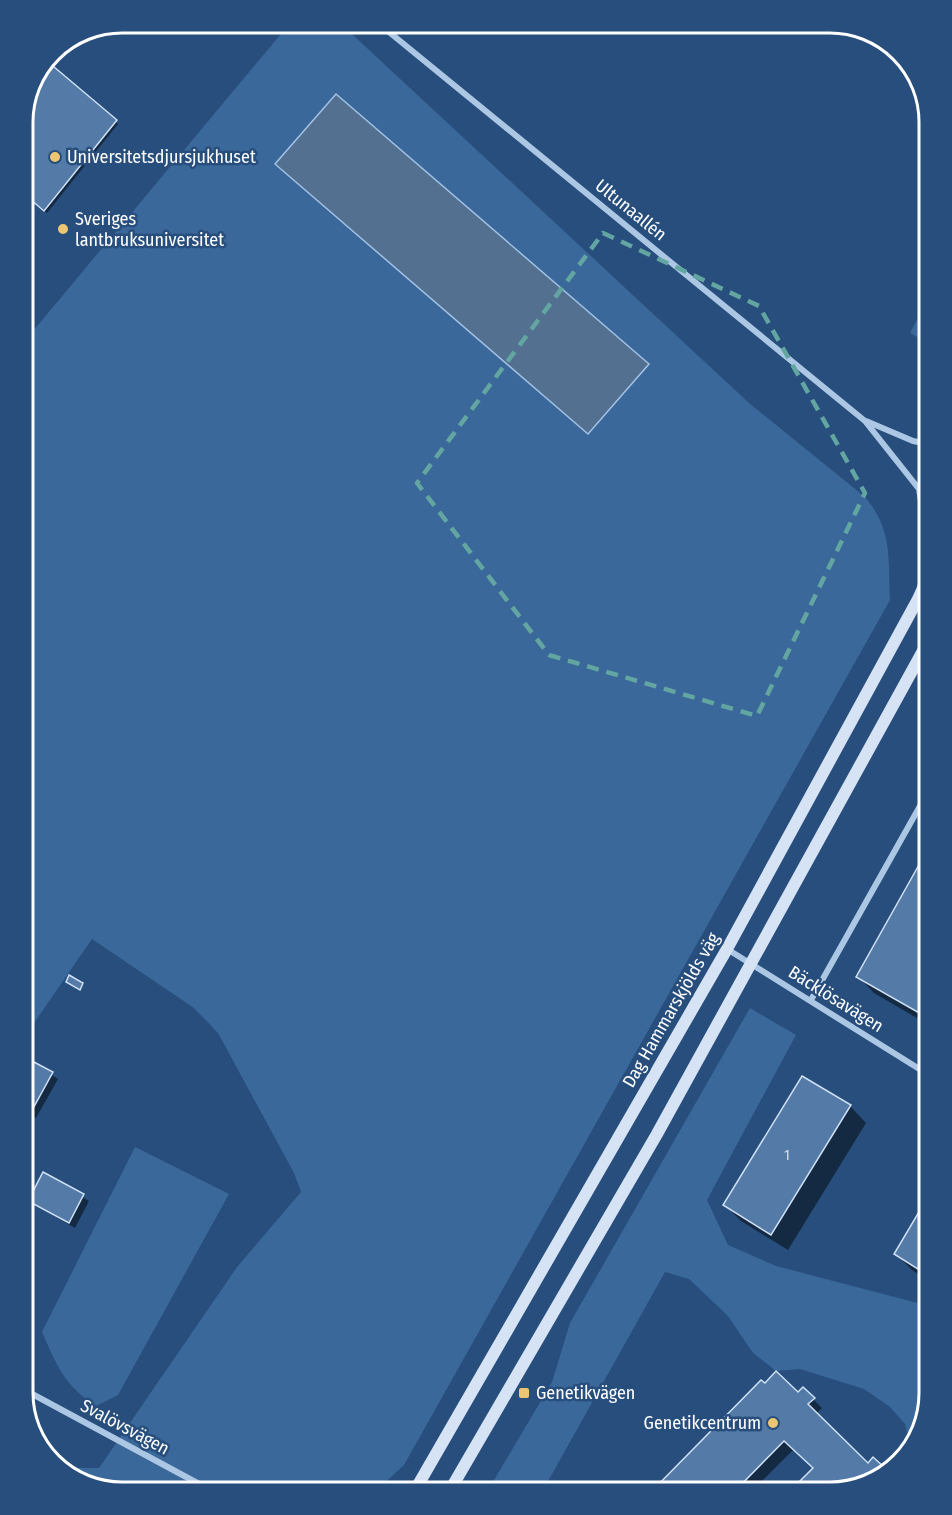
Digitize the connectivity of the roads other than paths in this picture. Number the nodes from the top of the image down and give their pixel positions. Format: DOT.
graph roads {
  1 [pos="390,33"];
  2 [pos="865,421"];
  3 [pos="919,442"];
  4 [pos="919,489"];
  5 [pos="919,598"];
  6 [pos="919,660"];
  7 [pos="919,809"];
  8 [pos="727,949"];
  9 [pos="750,963"];
  10 [pos="811,1000"];
  11 [pos="919,1068"];
  12 [pos="33,1395"];
  13 [pos="195,1482"];
  14 [pos="420,1482"];
  15 [pos="455,1482"];
  1 -- 2 [label="street, Ultunaallén"];
  2 -- 3 [label="street, Ultunaallén"];
  2 -- 4 [label="street, Ultunaallén"];
  5 -- 8 [label="main road, Dag Hammarskjölds väg"];
  6 -- 9 [label="main road"];
  7 -- 10 [label="street"];
  8 -- 9 [label="street, Bäcklösavägen"];
  8 -- 14 [label="main road, Dag Hammarskjölds väg"];
  9 -- 10 [label="street, Bäcklösavägen"];
  9 -- 15 [label="main road"];
  10 -- 11 [label="street, Bäcklösavägen"];
  12 -- 13 [label="street, Svalövsvägen"];
}
